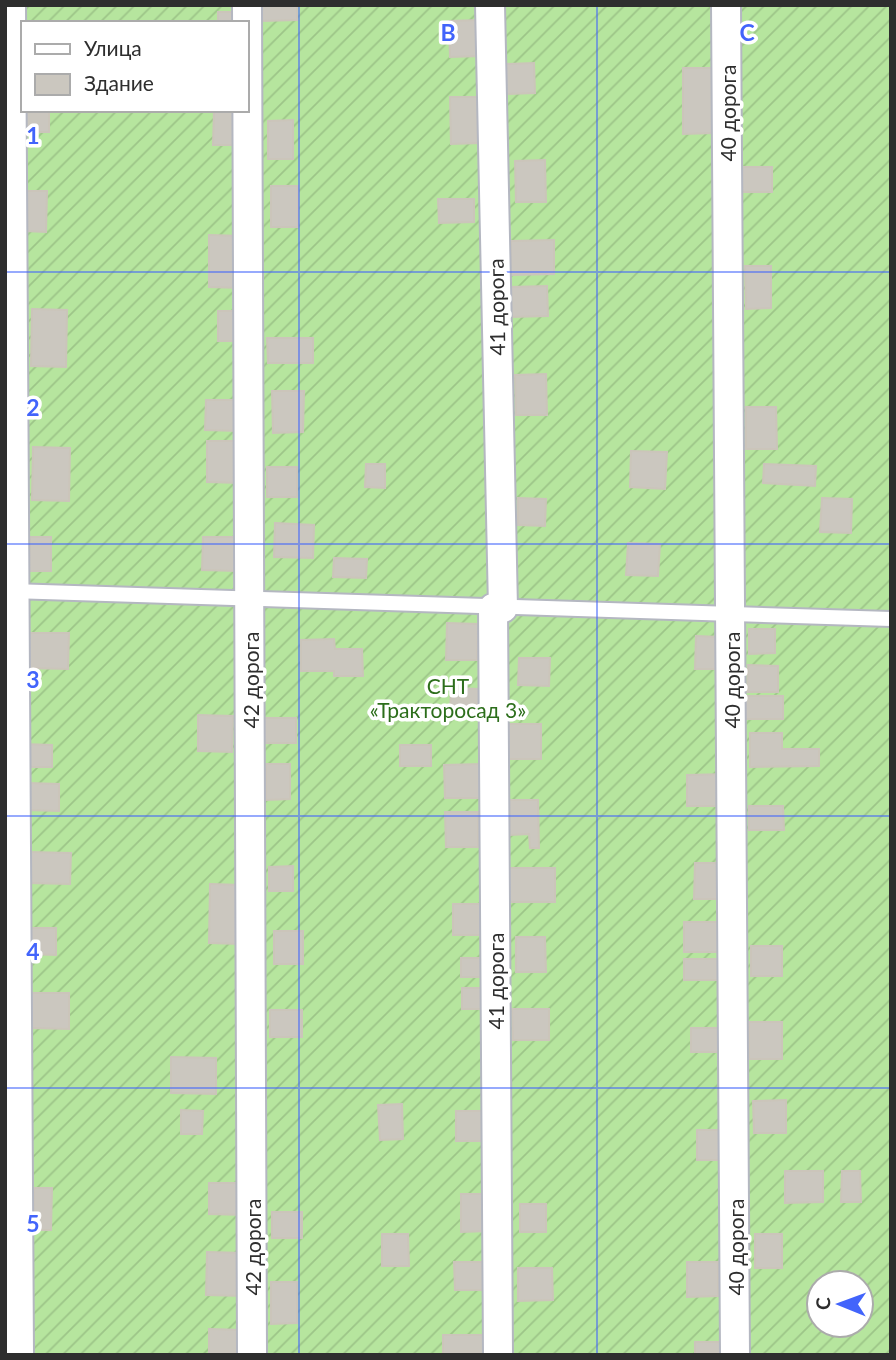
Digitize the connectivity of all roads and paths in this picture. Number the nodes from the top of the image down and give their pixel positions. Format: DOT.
graph roads {
  1 [pos="12,5"];
  2 [pos="490,5"];
  3 [pos="726,5"];
  4 [pos="247,112"];
  5 [pos="10,591"];
  6 [pos="249,600"];
  7 [pos="498,608"];
  8 [pos="731,612"];
  9 [pos="891,619"];
  10 [pos="19,1355"];
  11 [pos="252,1355"];
  12 [pos="498,1355"];
  13 [pos="735,1355"];
  1 -- 5 [label="street"];
  2 -- 7 [label="street, 41 дорога"];
  3 -- 8 [label="street, 40 дорога"];
  4 -- 6 [label="street, 42 дорога"];
  5 -- 6 [label="lane"];
  5 -- 10 [label="street"];
  6 -- 7 [label="lane"];
  6 -- 11 [label="street, 42 дорога"];
  7 -- 8 [label="lane"];
  7 -- 12 [label="street, 41 дорога"];
  8 -- 9 [label="lane"];
  8 -- 13 [label="street, 40 дорога"];
}
